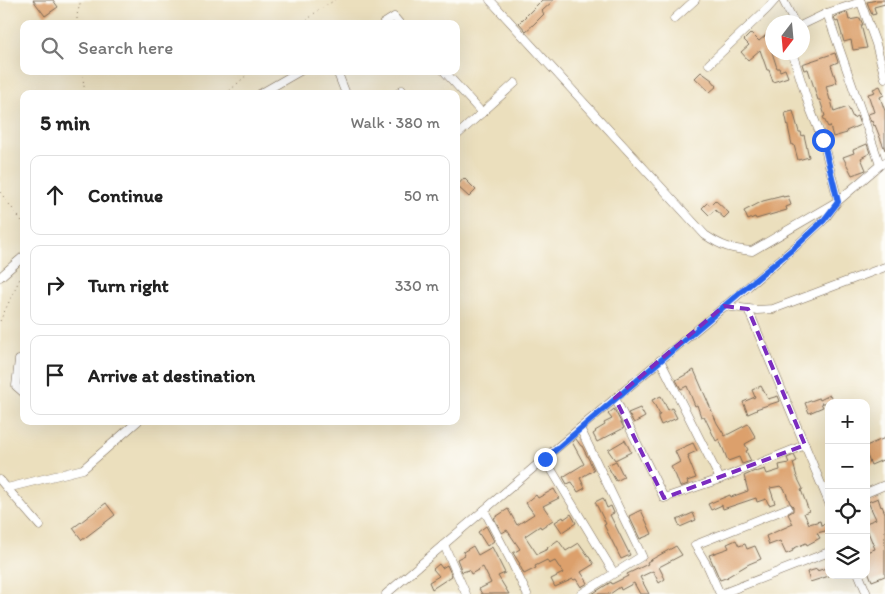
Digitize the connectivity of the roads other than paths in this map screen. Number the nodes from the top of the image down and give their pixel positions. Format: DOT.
graph roads {
  1 [pos="490,0"];
  2 [pos="695,0"];
  3 [pos="775,0"];
  4 [pos="782,0"];
  5 [pos="861,1"];
  6 [pos="827,13"];
  7 [pos="790,15"];
  8 [pos="674,19"];
  9 [pos="810,21"];
  10 [pos="885,43"];
  11 [pos="876,44"];
  12 [pos="795,60"];
  13 [pos="709,64"];
  14 [pos="293,75"];
  15 [pos="339,75"];
  16 [pos="448,75"];
  17 [pos="885,78"];
  18 [pos="515,83"];
  19 [pos="267,90"];
  20 [pos="344,90"];
  21 [pos="482,113"];
  22 [pos="460,132"];
  23 [pos="882,163"];
  24 [pos="838,202"];
  25 [pos="20,259"];
  26 [pos="885,267"];
  27 [pos="0,276"];
  28 [pos="724,306"];
  29 [pos="748,309"];
  30 [pos="20,360"];
  31 [pos="660,360"];
  32 [pos="20,390"];
  33 [pos="615,398"];
  34 [pos="134,425"];
  35 [pos="580,428"];
  36 [pos="805,445"];
  37 [pos="545,459"];
  38 [pos="720,479"];
  39 [pos="0,480"];
  40 [pos="885,485"];
  41 [pos="7,488"];
  42 [pos="870,491"];
  43 [pos="825,493"];
  44 [pos="788,508"];
  45 [pos="484,510"];
  46 [pos="40,526"];
  47 [pos="444,545"];
  48 [pos="825,554"];
  49 [pos="614,573"];
  50 [pos="861,579"];
  51 [pos="386,594"];
  52 [pos="466,594"];
  53 [pos="527,594"];
  54 [pos="581,594"];
  55 [pos="721,594"];
  56 [pos="867,594"];
  1 -- 24 [label="street"];
  2 -- 8 [label="street"];
  3 -- 13 [label="street"];
  4 -- 7 [label="street"];
  5 -- 6 [label="street"];
  5 -- 11 [label="street"];
  6 -- 9 [label="street"];
  6 -- 23 [label="street"];
  10 -- 11 [label="street"];
  11 -- 17 [label="street"];
  12 -- 24 [label="street"];
  14 -- 19 [label="street"];
  15 -- 20 [label="street"];
  16 -- 21 [label="street"];
  18 -- 21 [label="street"];
  21 -- 22 [label="street"];
  23 -- 24 [label="street"];
  24 -- 28 [label="street"];
  25 -- 27 [label="street"];
  26 -- 29 [label="street"];
  28 -- 29 [label="street"];
  28 -- 31 [label="street"];
  29 -- 36 [label="street"];
  30 -- 32 [label="street"];
  31 -- 33 [label="street"];
  31 -- 38 [label="street"];
  33 -- 35 [label="street"];
  33 -- 38 [label="street"];
  34 -- 41 [label="street"];
  35 -- 37 [label="street"];
  35 -- 49 [label="street"];
  36 -- 38 [label="street"];
  36 -- 43 [label="street"];
  37 -- 45 [label="street"];
  37 -- 49 [label="street"];
  39 -- 41 [label="street"];
  40 -- 42 [label="street"];
  41 -- 46 [label="street"];
  44 -- 55 [label="street"];
  45 -- 47 [label="street"];
  45 -- 53 [label="street"];
  47 -- 51 [label="street"];
  47 -- 52 [label="street"];
  48 -- 55 [label="street"];
  49 -- 54 [label="street"];
  50 -- 56 [label="street"];
}
